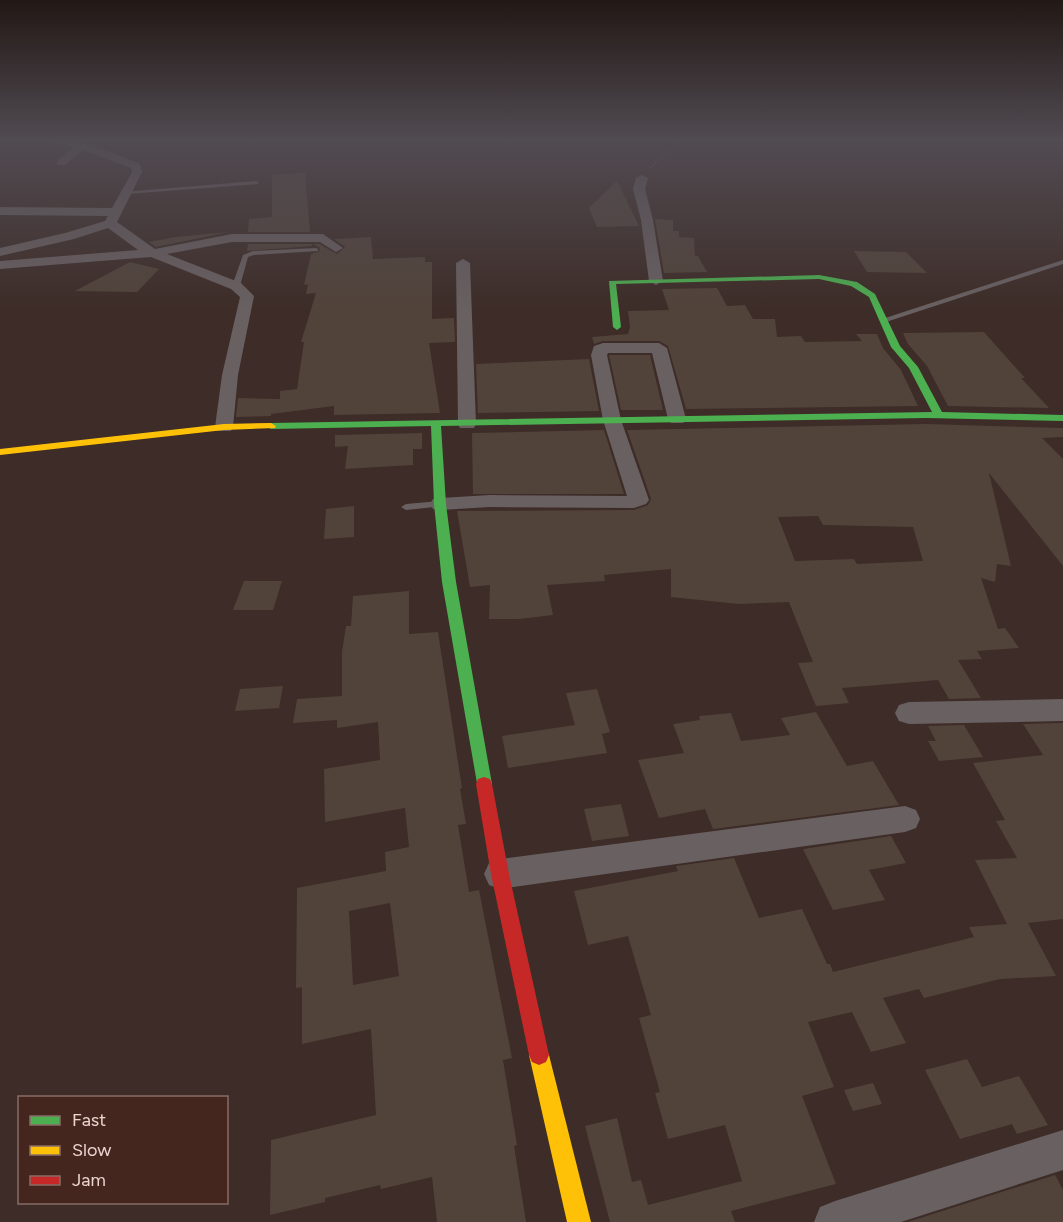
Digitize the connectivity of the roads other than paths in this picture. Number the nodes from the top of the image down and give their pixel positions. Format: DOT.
graph roads {
  1 [pos="123,198"];
  2 [pos="641,198"];
  3 [pos="0,211"];
  4 [pos="112,218"];
  5 [pos="336,248"];
  6 [pos="316,250"];
  7 [pos="0,252"];
  8 [pos="153,253"];
  9 [pos="463,262"];
  10 [pos="1063,262"];
  11 [pos="0,265"];
  12 [pos="656,281"];
  13 [pos="236,286"];
  14 [pos="883,320"];
  15 [pos="617,327"];
  16 [pos="939,416"];
  17 [pos="677,419"];
  18 [pos="612,420"];
  19 [pos="1060,421"];
  20 [pos="436,424"];
  21 [pos="467,424"];
  22 [pos="224,427"];
  23 [pos="0,452"];
  24 [pos="440,504"];
  25 [pos="406,507"];
  26 [pos="1063,710"];
  27 [pos="909,713"];
  28 [pos="904,819"];
  29 [pos="500,874"];
  30 [pos="1063,1150"];
  31 [pos="579,1222"];
  32 [pos="835,1222"];
  1 -- 4 [label="street"];
  2 -- 12 [label="street"];
  3 -- 4 [label="street"];
  4 -- 7 [label="street"];
  4 -- 8 [label="street"];
  5 -- 8 [label="street"];
  6 -- 13 [label="lane"];
  8 -- 11 [label="street"];
  8 -- 13 [label="street"];
  9 -- 21 [label="street"];
  10 -- 14 [label="lane"];
  12 -- 14 [label="street"];
  12 -- 15 [label="street"];
  13 -- 22 [label="street"];
  14 -- 16 [label="street"];
  16 -- 17 [label="street"];
  16 -- 19 [label="street"];
  17 -- 18 [label="street"];
  17 -- 18 [label="street"];
  18 -- 21 [label="street"];
  18 -- 24 [label="street"];
  20 -- 21 [label="street"];
  20 -- 22 [label="street"];
  20 -- 24 [label="street"];
  22 -- 23 [label="street"];
  24 -- 25 [label="lane"];
  24 -- 29 [label="street"];
  26 -- 27 [label="street"];
  28 -- 29 [label="street"];
  29 -- 31 [label="street"];
  30 -- 32 [label="street"];
}
